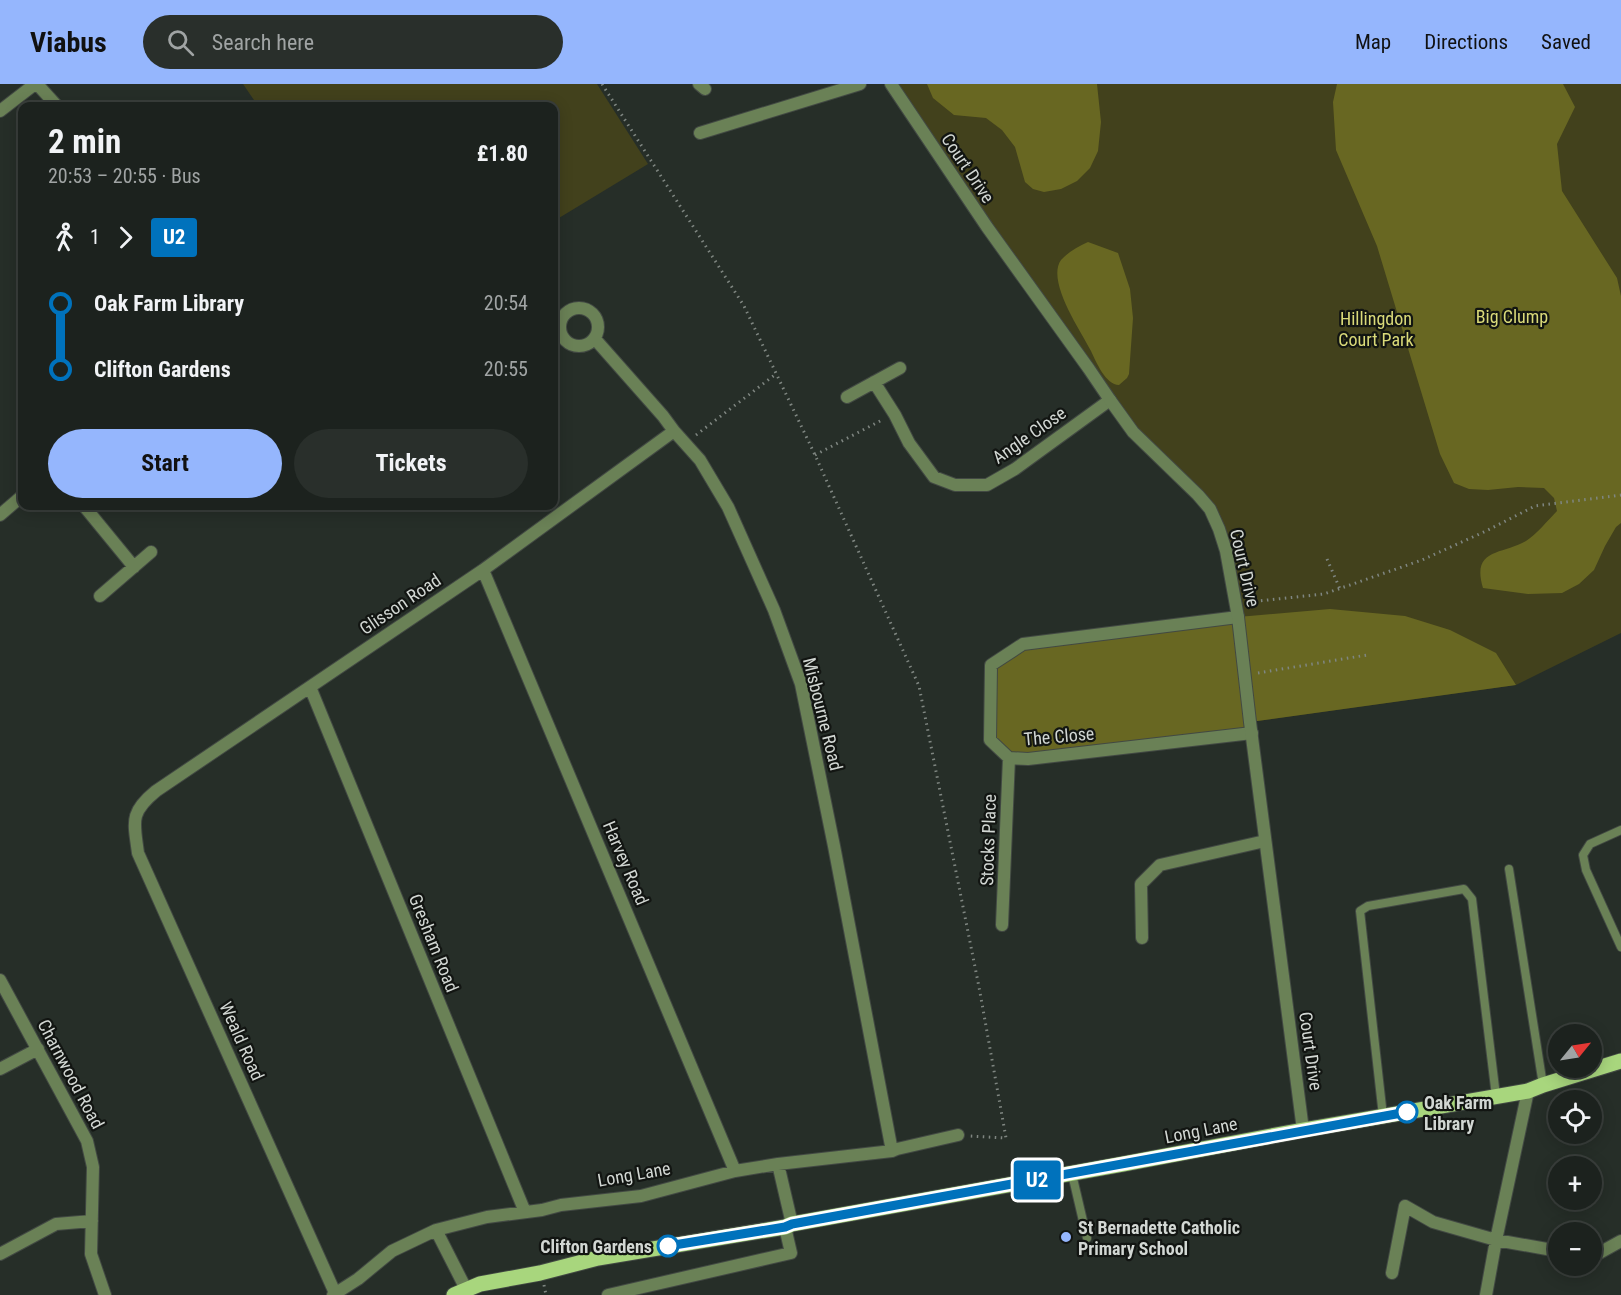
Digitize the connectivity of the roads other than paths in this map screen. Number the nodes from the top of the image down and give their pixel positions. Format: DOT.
graph roads {
  1 [pos="36,84"];
  2 [pos="860,84"];
  3 [pos="891,84"];
  4 [pos="53,102"];
  5 [pos="0,111"];
  6 [pos="700,133"];
  7 [pos="595,339"];
  8 [pos="900,368"];
  9 [pos="874,382"];
  10 [pos="847,397"];
  11 [pos="1110,400"];
  12 [pos="674,431"];
  13 [pos="18,499"];
  14 [pos="87,510"];
  15 [pos="0,515"];
  16 [pos="151,552"];
  17 [pos="134,567"];
  18 [pos="483,570"];
  19 [pos="100,596"];
  20 [pos="1238,617"];
  21 [pos="310,687"];
  22 [pos="1252,734"];
  23 [pos="1009,758"];
  24 [pos="143,801"];
  25 [pos="1621,830"];
  26 [pos="1265,841"];
  27 [pos="1509,869"];
  28 [pos="1002,925"];
  29 [pos="1142,938"];
  30 [pos="1621,946"];
  31 [pos="0,980"];
  32 [pos="38,1049"];
  33 [pos="1621,1061"];
  34 [pos="0,1069"];
  35 [pos="1543,1085"];
  36 [pos="1528,1091"];
  37 [pos="1496,1096"];
  38 [pos="1383,1116"];
  39 [pos="1303,1130"];
  40 [pos="958,1135"];
  41 [pos="892,1151"];
  42 [pos="778,1164"];
  43 [pos="735,1171"];
  44 [pos="1072,1174"];
  45 [pos="525,1212"];
  46 [pos="92,1221"];
  47 [pos="789,1225"];
  48 [pos="436,1230"];
  49 [pos="1087,1238"];
  50 [pos="1496,1240"];
  51 [pos="1621,1240"];
  52 [pos="1548,1249"];
  53 [pos="1602,1251"];
  54 [pos="0,1254"];
  55 [pos="1392,1273"];
  56 [pos="460,1292"];
  57 [pos="334,1294"];
  58 [pos="105,1295"];
  59 [pos="608,1295"];
  60 [pos="1486,1295"];
  1 -- 4 [label="street"];
  1 -- 5 [label="street"];
  2 -- 6 [label="street"];
  3 -- 11 [label="street, Court Drive"];
  7 -- 12 [label="street, Misbourne Road"];
  8 -- 9 [label="street"];
  9 -- 10 [label="street"];
  9 -- 11 [label="street, Angle Close"];
  11 -- 20 [label="street, Court Drive"];
  12 -- 18 [label="street, Glisson Road"];
  12 -- 41 [label="street, Misbourne Road"];
  13 -- 15 [label="street"];
  14 -- 17 [label="street"];
  16 -- 17 [label="street"];
  17 -- 19 [label="street"];
  18 -- 21 [label="street, Glisson Road"];
  18 -- 43 [label="street, Harvey Road"];
  20 -- 22 [label="street, Court Drive"];
  20 -- 23 [label="street, The Close"];
  21 -- 24 [label="street, Glisson Road"];
  21 -- 45 [label="street, Gresham Road"];
  22 -- 23 [label="street, The Close"];
  22 -- 26 [label="street, Court Drive"];
  23 -- 28 [label="street, Stocks Place"];
  24 -- 57 [label="street, Weald Road"];
  25 -- 30 [label="lane"];
  26 -- 29 [label="street"];
  26 -- 39 [label="street, Court Drive"];
  27 -- 35 [label="lane"];
  31 -- 32 [label="street, Charnwood Road"];
  32 -- 34 [label="street"];
  32 -- 46 [label="street, Charnwood Road"];
  33 -- 35 [label="main road, Long Lane"];
  35 -- 36 [label="main road, Long Lane"];
  36 -- 37 [label="main road, Long Lane"];
  36 -- 50 [label="street"];
  37 -- 38 [label="main road, Long Lane"];
  37 -- 38 [label="lane"];
  38 -- 39 [label="main road, Long Lane"];
  39 -- 44 [label="main road, Long Lane"];
  40 -- 41 [label="street, Long Lane"];
  41 -- 42 [label="street, Long Lane"];
  42 -- 43 [label="street, Long Lane"];
  42 -- 47 [label="street"];
  43 -- 45 [label="street, Long Lane"];
  44 -- 47 [label="main road, Long Lane"];
  44 -- 49 [label="lane"];
  45 -- 48 [label="street, Long Lane"];
  46 -- 54 [label="street"];
  46 -- 58 [label="street, Charnwood Road"];
  47 -- 56 [label="main road, Long Lane"];
  47 -- 59 [label="street"];
  48 -- 56 [label="street"];
  48 -- 57 [label="street, Long Lane"];
  50 -- 52 [label="street"];
  50 -- 55 [label="street"];
  50 -- 60 [label="street"];
  51 -- 53 [label="street"];
}
